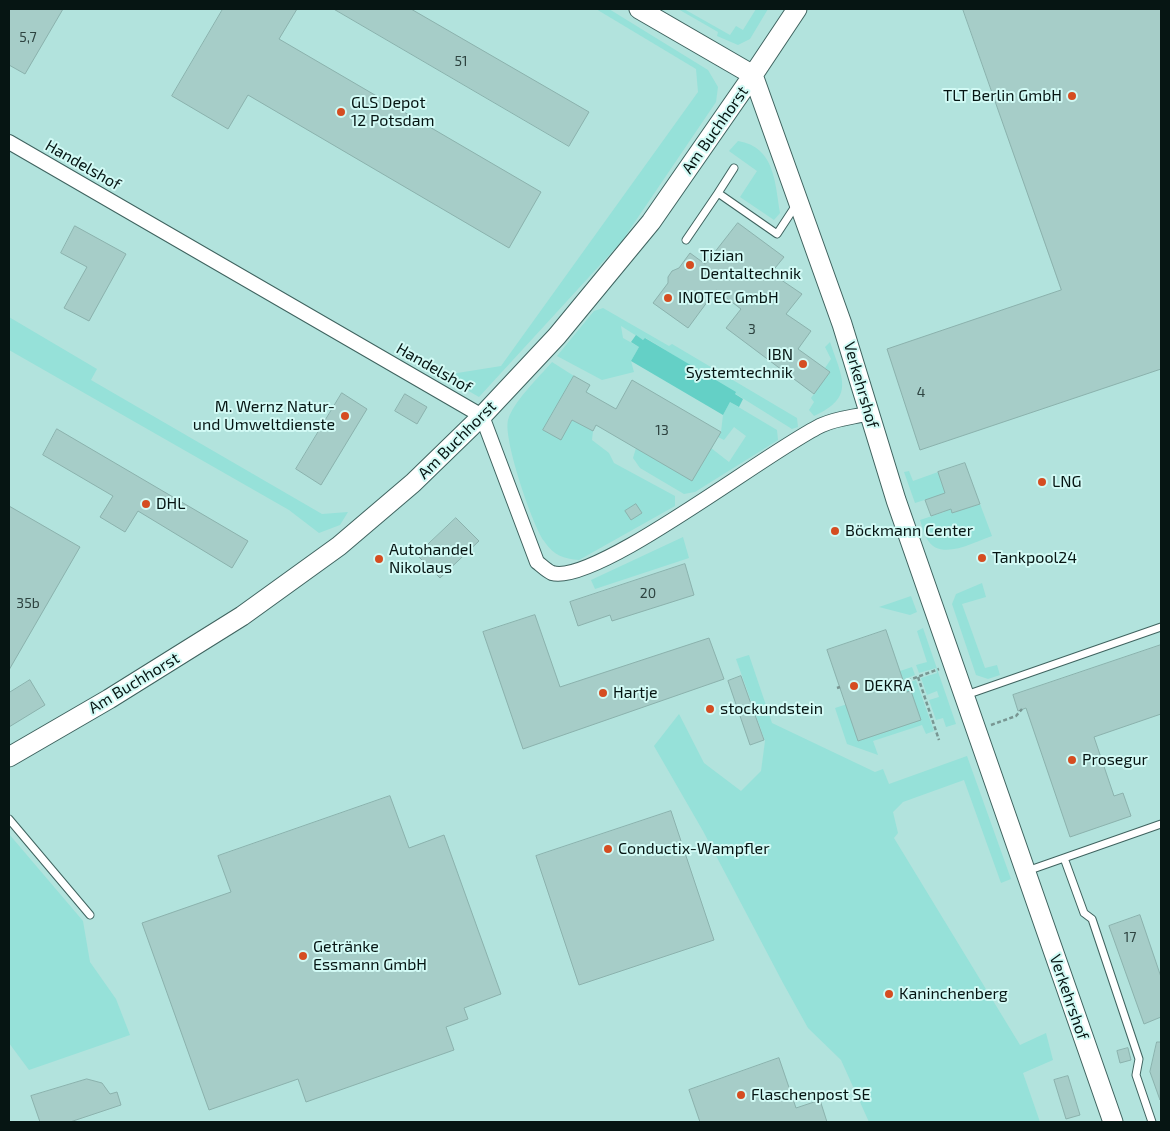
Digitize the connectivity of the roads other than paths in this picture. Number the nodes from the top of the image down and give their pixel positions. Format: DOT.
graph roads {
  1 [pos="639,9"];
  2 [pos="797,9"];
  3 [pos="753,75"];
  4 [pos="9,142"];
  5 [pos="734,168"];
  6 [pos="718,192"];
  7 [pos="798,200"];
  8 [pos="686,240"];
  9 [pos="870,413"];
  10 [pos="482,416"];
  11 [pos="1161,627"];
  12 [pos="963,696"];
  13 [pos="9,757"];
  14 [pos="9,819"];
  15 [pos="1161,824"];
  16 [pos="1064,858"];
  17 [pos="1025,872"];
  18 [pos="90,915"];
  19 [pos="1113,1122"];
  20 [pos="1152,1122"];
  1 -- 3 [label="main road"];
  2 -- 3 [label="main road, Am Buchhorst"];
  3 -- 7 [label="main road, Verkehrshof"];
  3 -- 10 [label="main road, Am Buchhorst"];
  4 -- 10 [label="street, Handelshof"];
  5 -- 6 [label="lane"];
  6 -- 7 [label="lane"];
  6 -- 8 [label="lane"];
  7 -- 9 [label="main road, Verkehrshof"];
  9 -- 10 [label="street"];
  9 -- 12 [label="main road, Verkehrshof"];
  10 -- 13 [label="main road, Am Buchhorst"];
  11 -- 12 [label="lane"];
  12 -- 17 [label="main road, Verkehrshof"];
  14 -- 18 [label="lane"];
  15 -- 16 [label="lane"];
  16 -- 17 [label="lane"];
  16 -- 20 [label="lane"];
  17 -- 19 [label="main road, Verkehrshof"];
}
